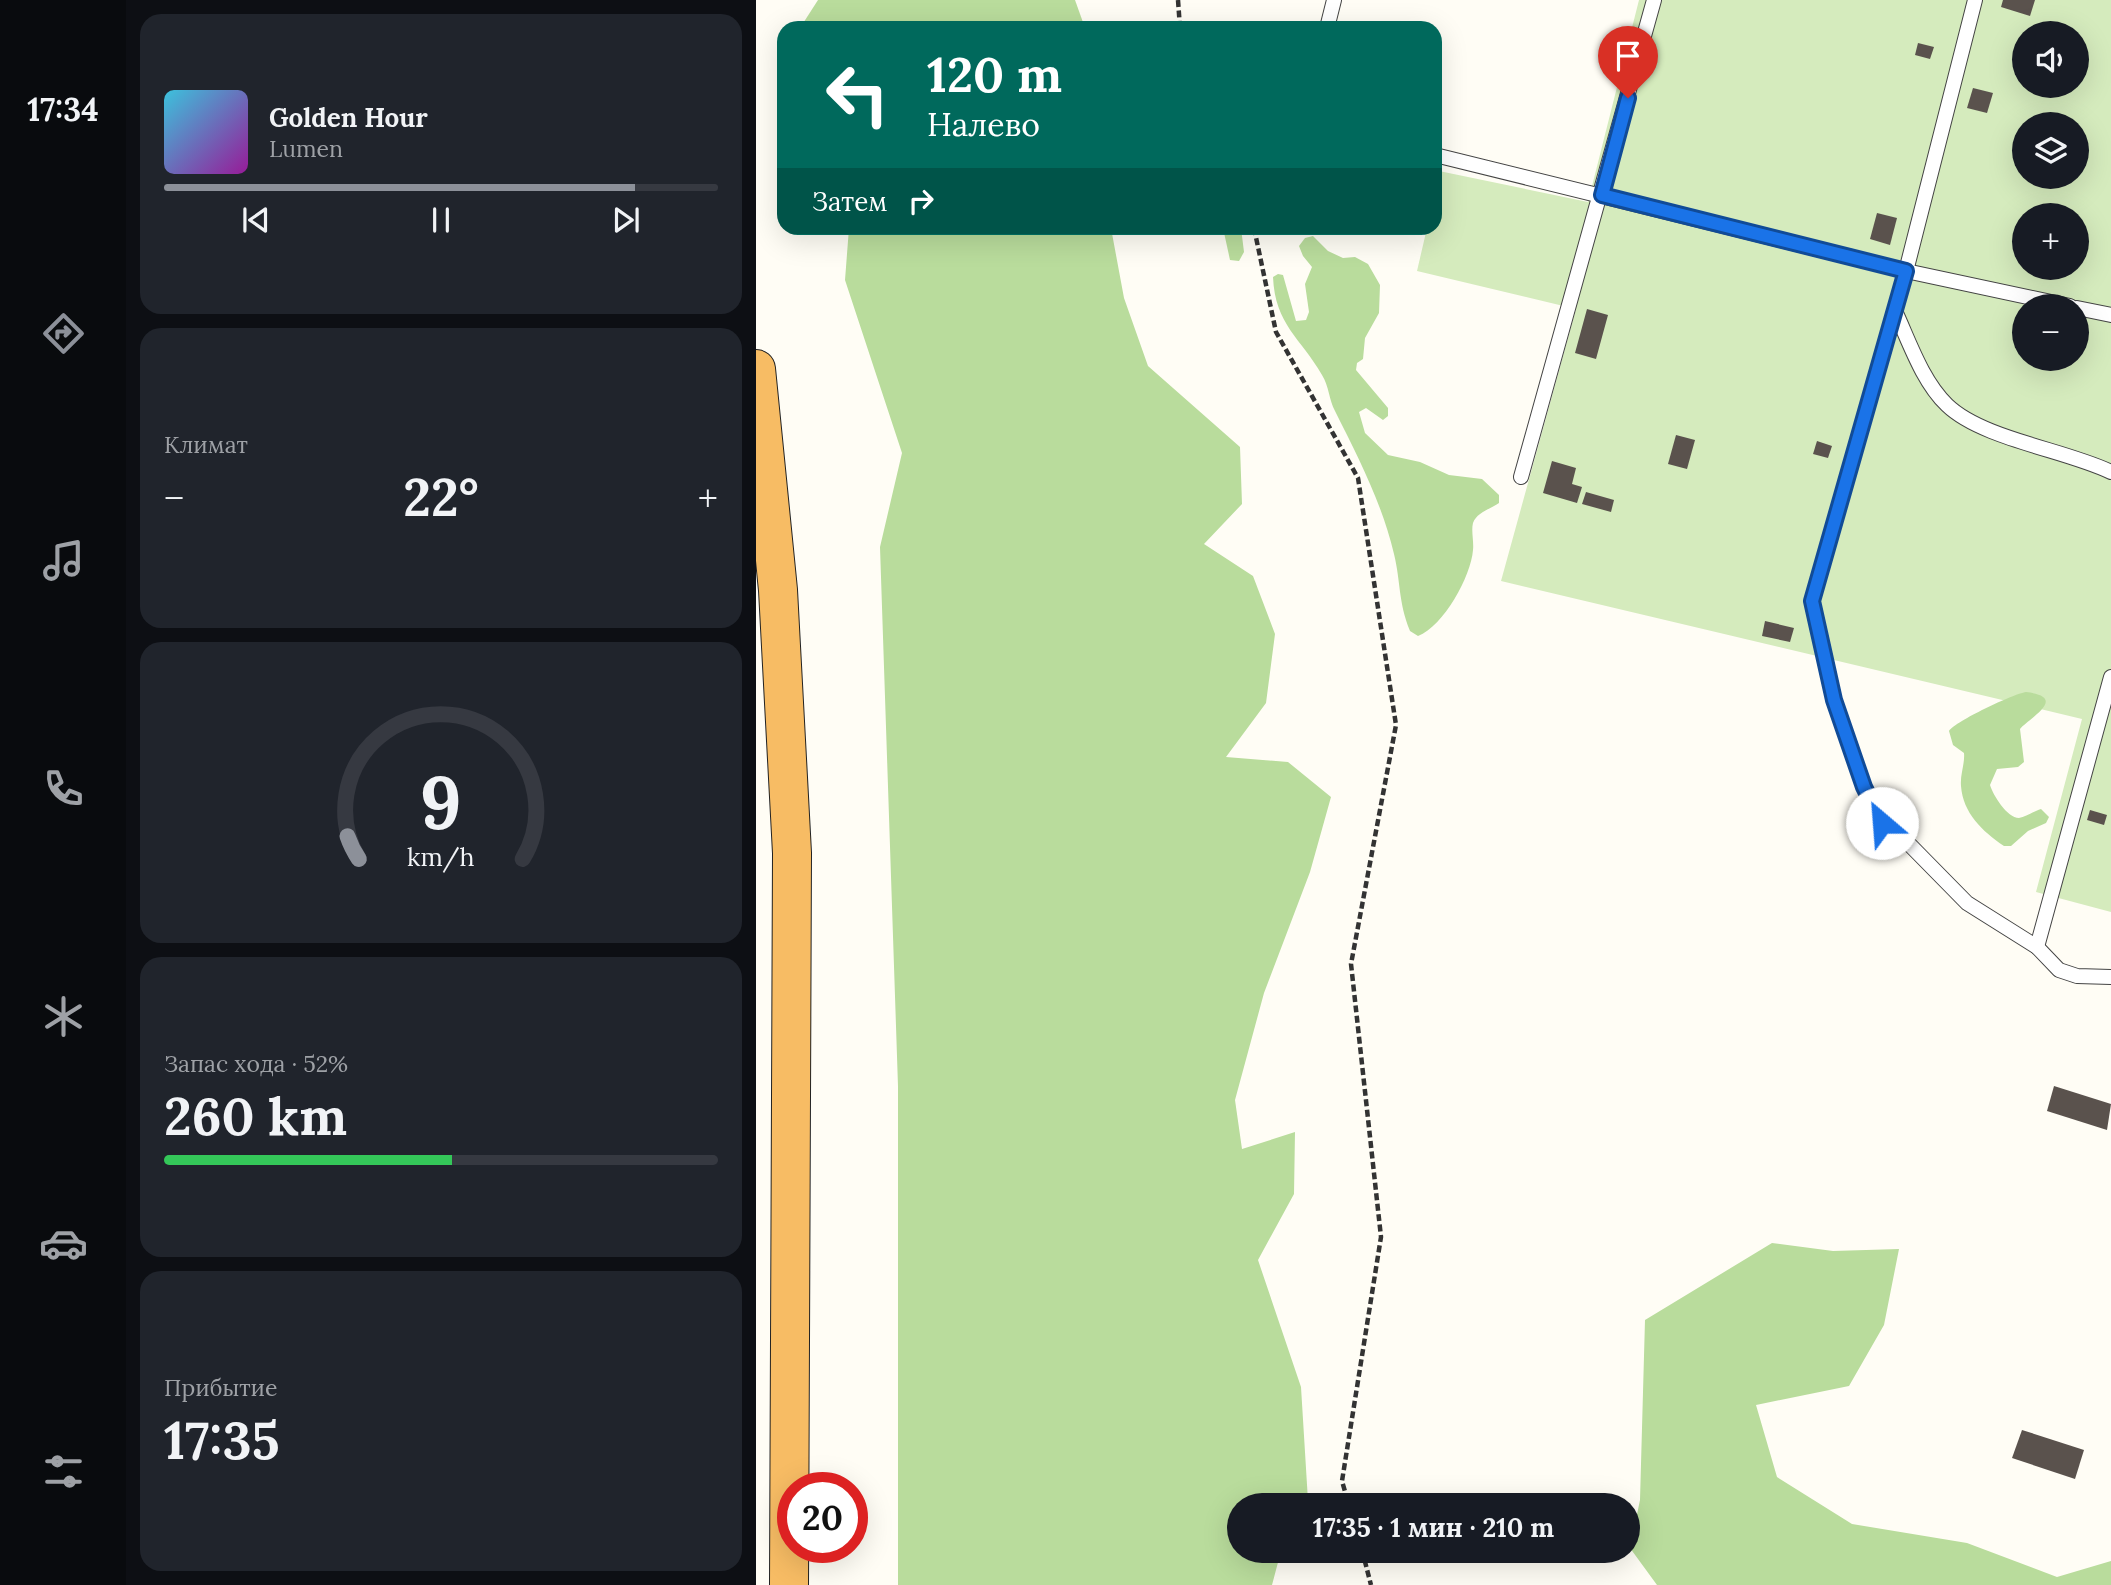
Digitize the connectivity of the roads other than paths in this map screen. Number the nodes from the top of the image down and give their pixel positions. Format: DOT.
graph roads {
  1 [pos="1334,0"];
  2 [pos="1654,0"];
  3 [pos="1975,0"];
  4 [pos="1328,21"];
  5 [pos="1442,157"];
  6 [pos="1602,195"];
  7 [pos="1906,271"];
  8 [pos="2014,294"];
  9 [pos="2089,310"];
  10 [pos="1895,311"];
  11 [pos="2111,315"];
  12 [pos="756,369"];
  13 [pos="2111,472"];
  14 [pos="1521,477"];
  15 [pos="2111,677"];
  16 [pos="2037,947"];
  17 [pos="2111,977"];
  18 [pos="789,1585"];
  1 -- 4 [label="lane"];
  2 -- 6 [label="lane"];
  3 -- 7 [label="lane"];
  5 -- 6 [label="lane"];
  6 -- 7 [label="lane"];
  6 -- 14 [label="lane"];
  7 -- 8 [label="lane"];
  7 -- 10 [label="lane"];
  9 -- 11 [label="lane"];
  10 -- 13 [label="lane"];
  10 -- 16 [label="lane"];
  12 -- 18 [label="highway"];
  15 -- 16 [label="lane"];
  16 -- 17 [label="lane"];
}
